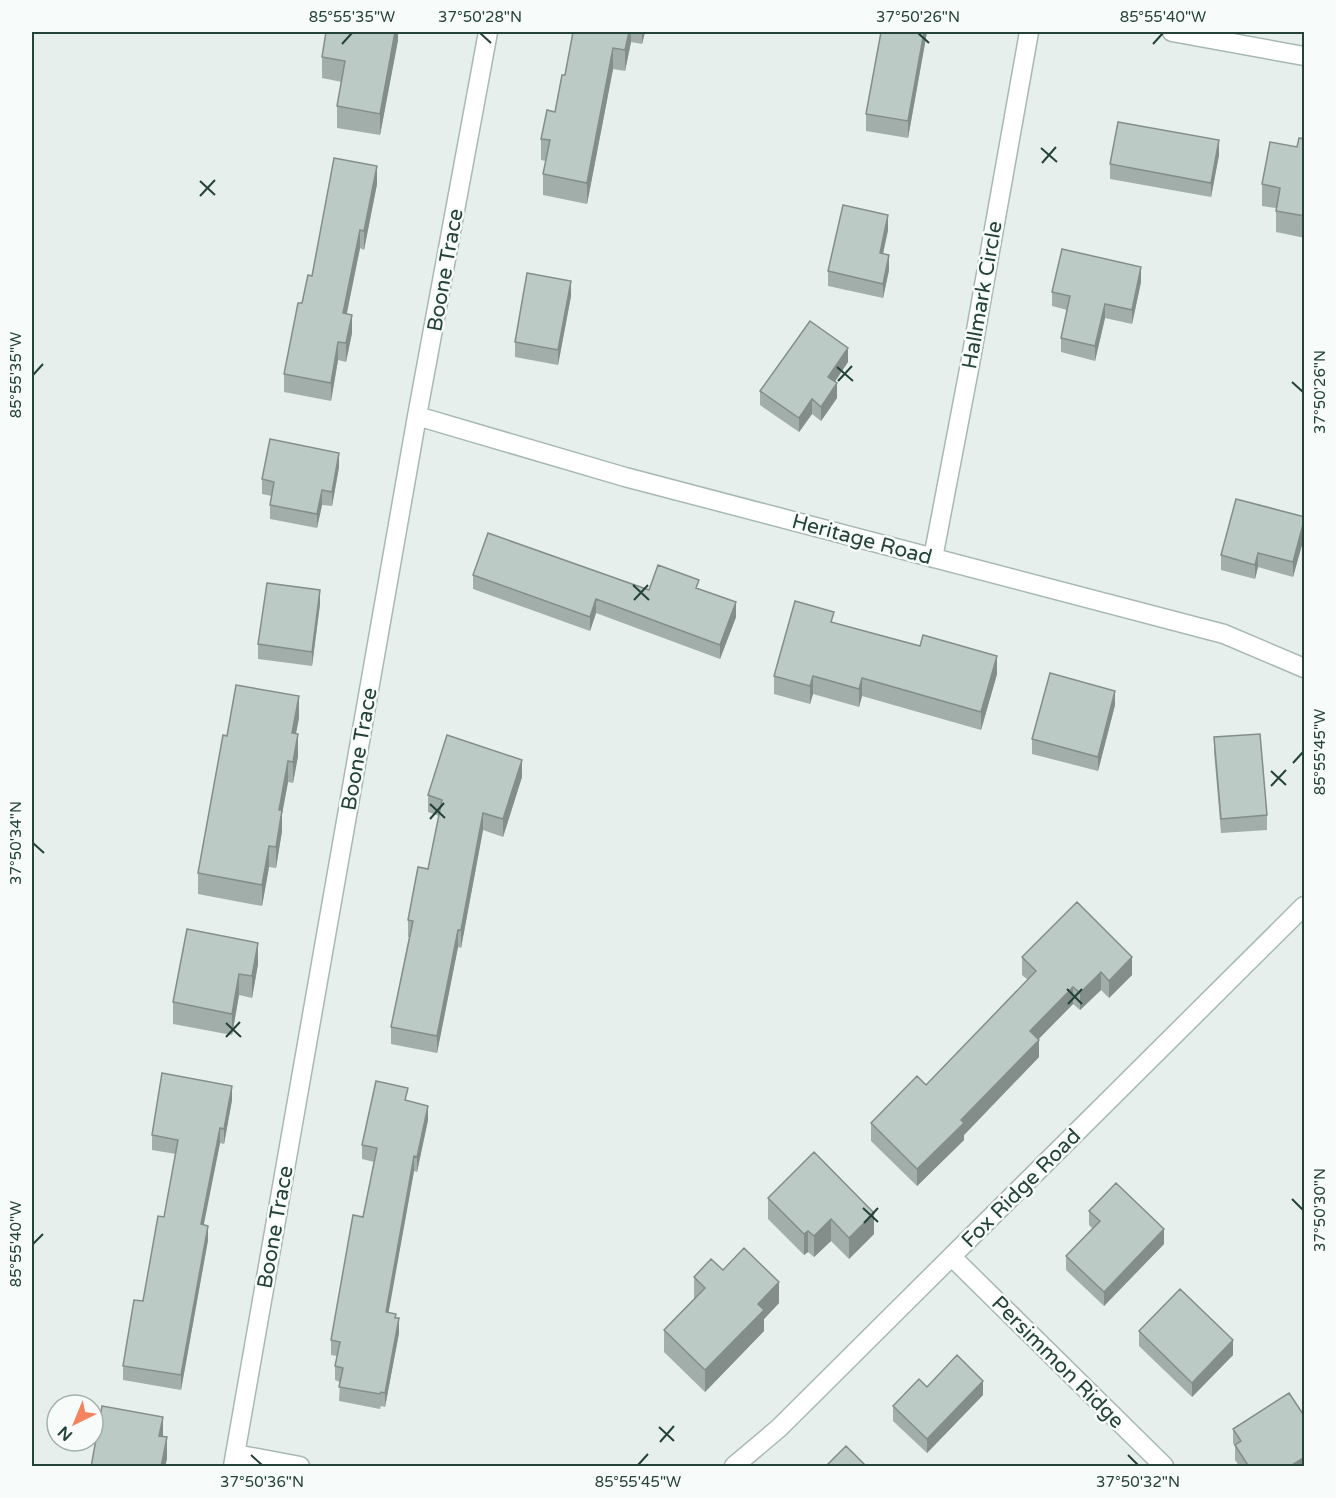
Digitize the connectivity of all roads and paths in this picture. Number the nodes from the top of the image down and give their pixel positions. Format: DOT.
graph roads {
  1 [pos="488,32"];
  2 [pos="1029,32"];
  3 [pos="1172,32"];
  4 [pos="1305,56"];
  5 [pos="417,416"];
  6 [pos="933,558"];
  7 [pos="1305,668"];
  8 [pos="1305,906"];
  9 [pos="952,1257"];
  10 [pos="234,1460"];
  11 [pos="300,1467"];
  12 [pos="734,1467"];
  13 [pos="1164,1467"];
  1 -- 5 [label="street, Boone Trace"];
  2 -- 6 [label="street, Hallmark Circle"];
  3 -- 4 [label="street"];
  5 -- 6 [label="street, Heritage Road"];
  5 -- 10 [label="street, Boone Trace"];
  6 -- 7 [label="street, Heritage Road"];
  8 -- 9 [label="street, Fox Ridge Road"];
  9 -- 12 [label="street, Fox Ridge Road"];
  9 -- 13 [label="street, Persimmon Ridge"];
  10 -- 11 [label="street"];
}
